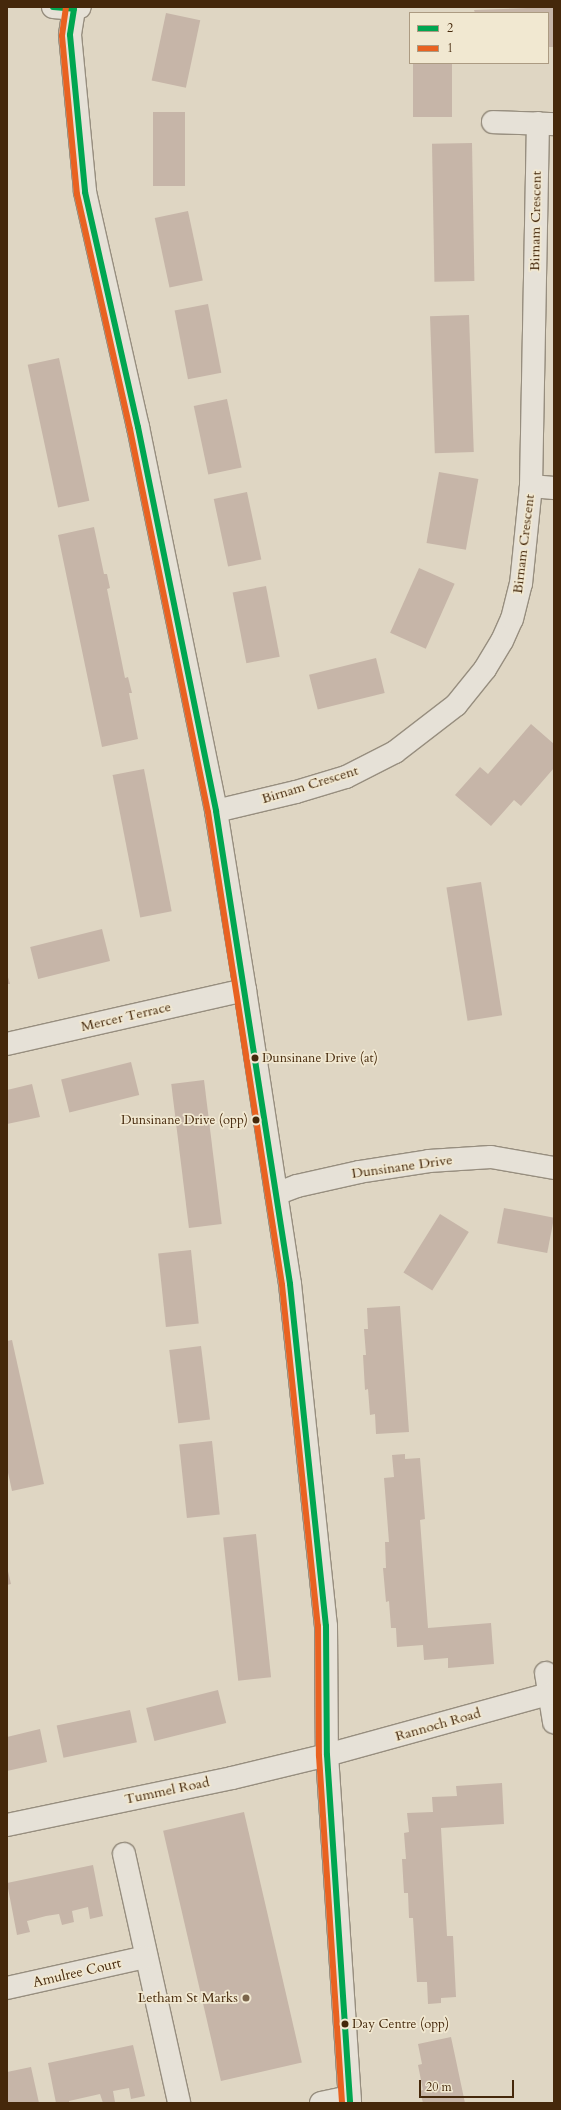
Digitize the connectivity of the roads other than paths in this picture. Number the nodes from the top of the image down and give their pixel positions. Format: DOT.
graph roads {
  1 [pos="69,8"];
  2 [pos="493,122"];
  3 [pos="546,123"];
  4 [pos="531,486"];
  5 [pos="554,488"];
  6 [pos="216,811"];
  7 [pos="246,990"];
  8 [pos="7,1044"];
  9 [pos="554,1168"];
  10 [pos="276,1194"];
  11 [pos="554,1722"];
  12 [pos="327,1755"];
  13 [pos="7,1825"];
  14 [pos="124,1854"];
  15 [pos="146,1957"];
  16 [pos="7,1988"];
  17 [pos="349,2100"];
  18 [pos="178,2103"];
  19 [pos="322,2103"];
  1 -- 6 [label="street"];
  2 -- 3 [label="street, Birnam Crescent"];
  3 -- 4 [label="street, Birnam Crescent"];
  4 -- 5 [label="street"];
  4 -- 6 [label="street, Birnam Crescent"];
  6 -- 7 [label="street"];
  7 -- 8 [label="street, Mercer Terrace"];
  7 -- 10 [label="street"];
  9 -- 10 [label="street, Dunsinane Drive"];
  10 -- 12 [label="street"];
  11 -- 12 [label="street, Rannoch Road"];
  12 -- 13 [label="street, Tummel Road"];
  12 -- 17 [label="street"];
  14 -- 15 [label="street"];
  15 -- 16 [label="street, Amulree Court"];
  15 -- 18 [label="street"];
  17 -- 19 [label="street"];
}
